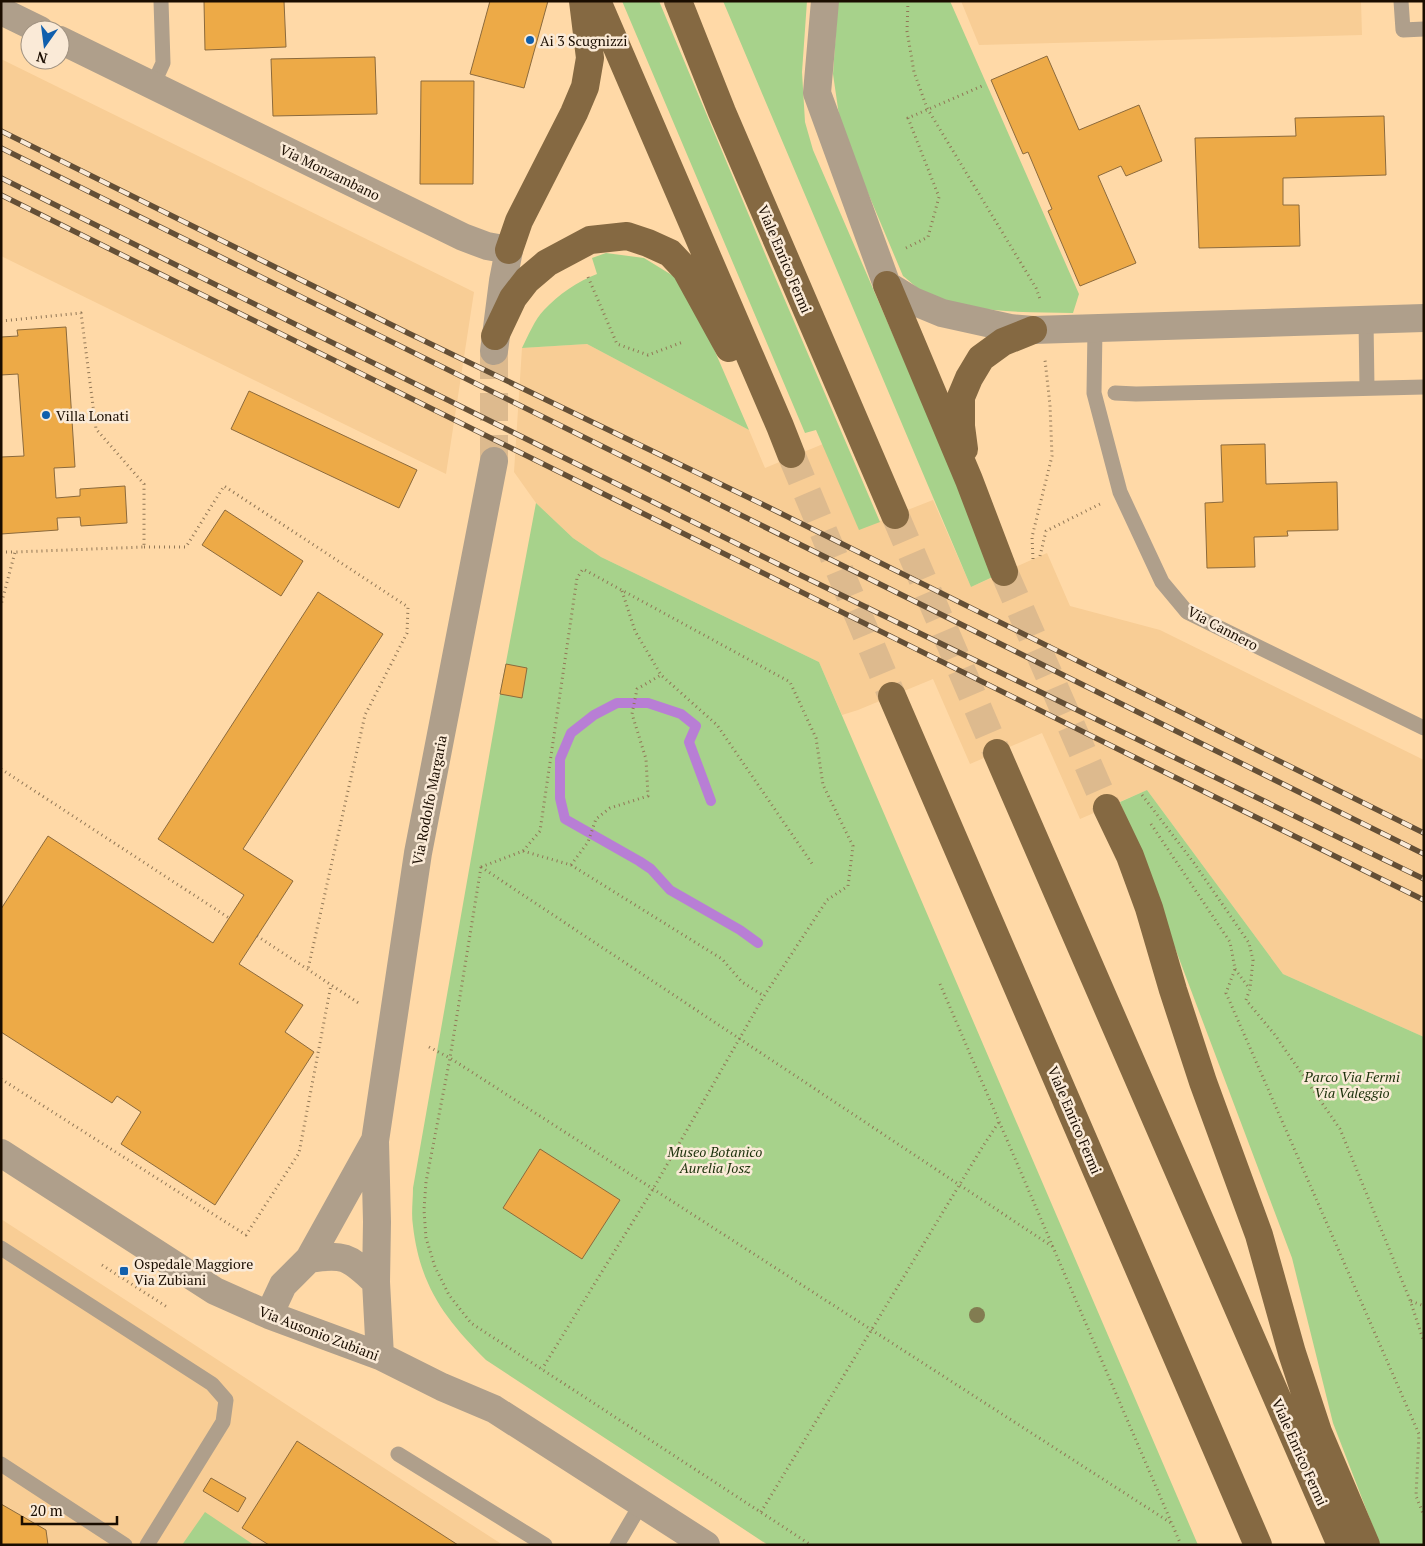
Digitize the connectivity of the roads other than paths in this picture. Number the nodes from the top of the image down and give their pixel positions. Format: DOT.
graph roads {
  1 [pos="161,1"];
  2 [pos="583,1"];
  3 [pos="597,1"];
  4 [pos="678,1"];
  5 [pos="825,1"];
  6 [pos="1401,1"];
  7 [pos="1,11"];
  8 [pos="20,20"];
  9 [pos="1424,29"];
  10 [pos="70,45"];
  11 [pos="153,85"];
  12 [pos="509,250"];
  13 [pos="887,285"];
  14 [pos="1424,318"];
  15 [pos="1366,320"];
  16 [pos="1095,328"];
  17 [pos="1033,330"];
  18 [pos="495,344"];
  19 [pos="1424,387"];
  20 [pos="1367,388"];
  21 [pos="1115,393"];
  22 [pos="780,426"];
  23 [pos="791,454"];
  24 [pos="494,461"];
  25 [pos="968,480"];
  26 [pos="895,515"];
  27 [pos="1004,572"];
  28 [pos="892,696"];
  29 [pos="1424,728"];
  30 [pos="997,753"];
  31 [pos="1107,808"];
  32 [pos="375,1141"];
  33 [pos="1,1153"];
  34 [pos="1,1248"];
  35 [pos="309,1259"];
  36 [pos="376,1282"];
  37 [pos="269,1315"];
  38 [pos="380,1356"];
  39 [pos="398,1454"];
  40 [pos="1,1464"];
  41 [pos="641,1504"];
  42 [pos="125,1545"];
  43 [pos="147,1545"];
  44 [pos="545,1545"];
  45 [pos="617,1545"];
  46 [pos="706,1545"];
  47 [pos="1258,1545"];
  48 [pos="1341,1545"];
  49 [pos="1366,1545"];
  1 -- 11 [label="lane"];
  2 -- 12 [label="main road"];
  3 -- 22 [label="main road"];
  4 -- 26 [label="main road, Viale Enrico Fermi"];
  5 -- 13 [label="street"];
  6 -- 9 [label="lane"];
  7 -- 8 [label="street"];
  10 -- 11 [label="street, Via Monzambano"];
  11 -- 12 [label="street, Via Monzambano"];
  12 -- 18 [label="street"];
  13 -- 17 [label="street"];
  13 -- 25 [label="main road"];
  14 -- 15 [label="street"];
  15 -- 16 [label="street"];
  15 -- 20 [label="lane"];
  16 -- 17 [label="street"];
  16 -- 29 [label="lane, Via Cannero"];
  17 -- 25 [label="main road"];
  18 -- 22 [label="main road"];
  19 -- 20 [label="lane"];
  20 -- 21 [label="lane"];
  22 -- 23 [label="main road"];
  24 -- 32 [label="street, Via Rodolfo Margaria"];
  25 -- 27 [label="main road"];
  28 -- 47 [label="main road, Viale Enrico Fermi"];
  30 -- 48 [label="main road, Viale Enrico Fermi"];
  31 -- 49 [label="main road"];
  32 -- 35 [label="street, Via Rodolfo Margaria"];
  32 -- 36 [label="street, Via Rodolfo Margaria"];
  33 -- 37 [label="street, Via Ausonio Zubiani"];
  34 -- 43 [label="lane"];
  35 -- 36 [label="street"];
  35 -- 37 [label="street, Via Rodolfo Margaria"];
  36 -- 38 [label="street, Via Rodolfo Margaria"];
  37 -- 38 [label="street, Via Ausonio Zubiani"];
  38 -- 41 [label="street, Via Ausonio Zubiani"];
  39 -- 44 [label="lane"];
  40 -- 42 [label="lane"];
  41 -- 45 [label="lane"];
  41 -- 46 [label="street, Via Ausonio Zubiani"];
}
